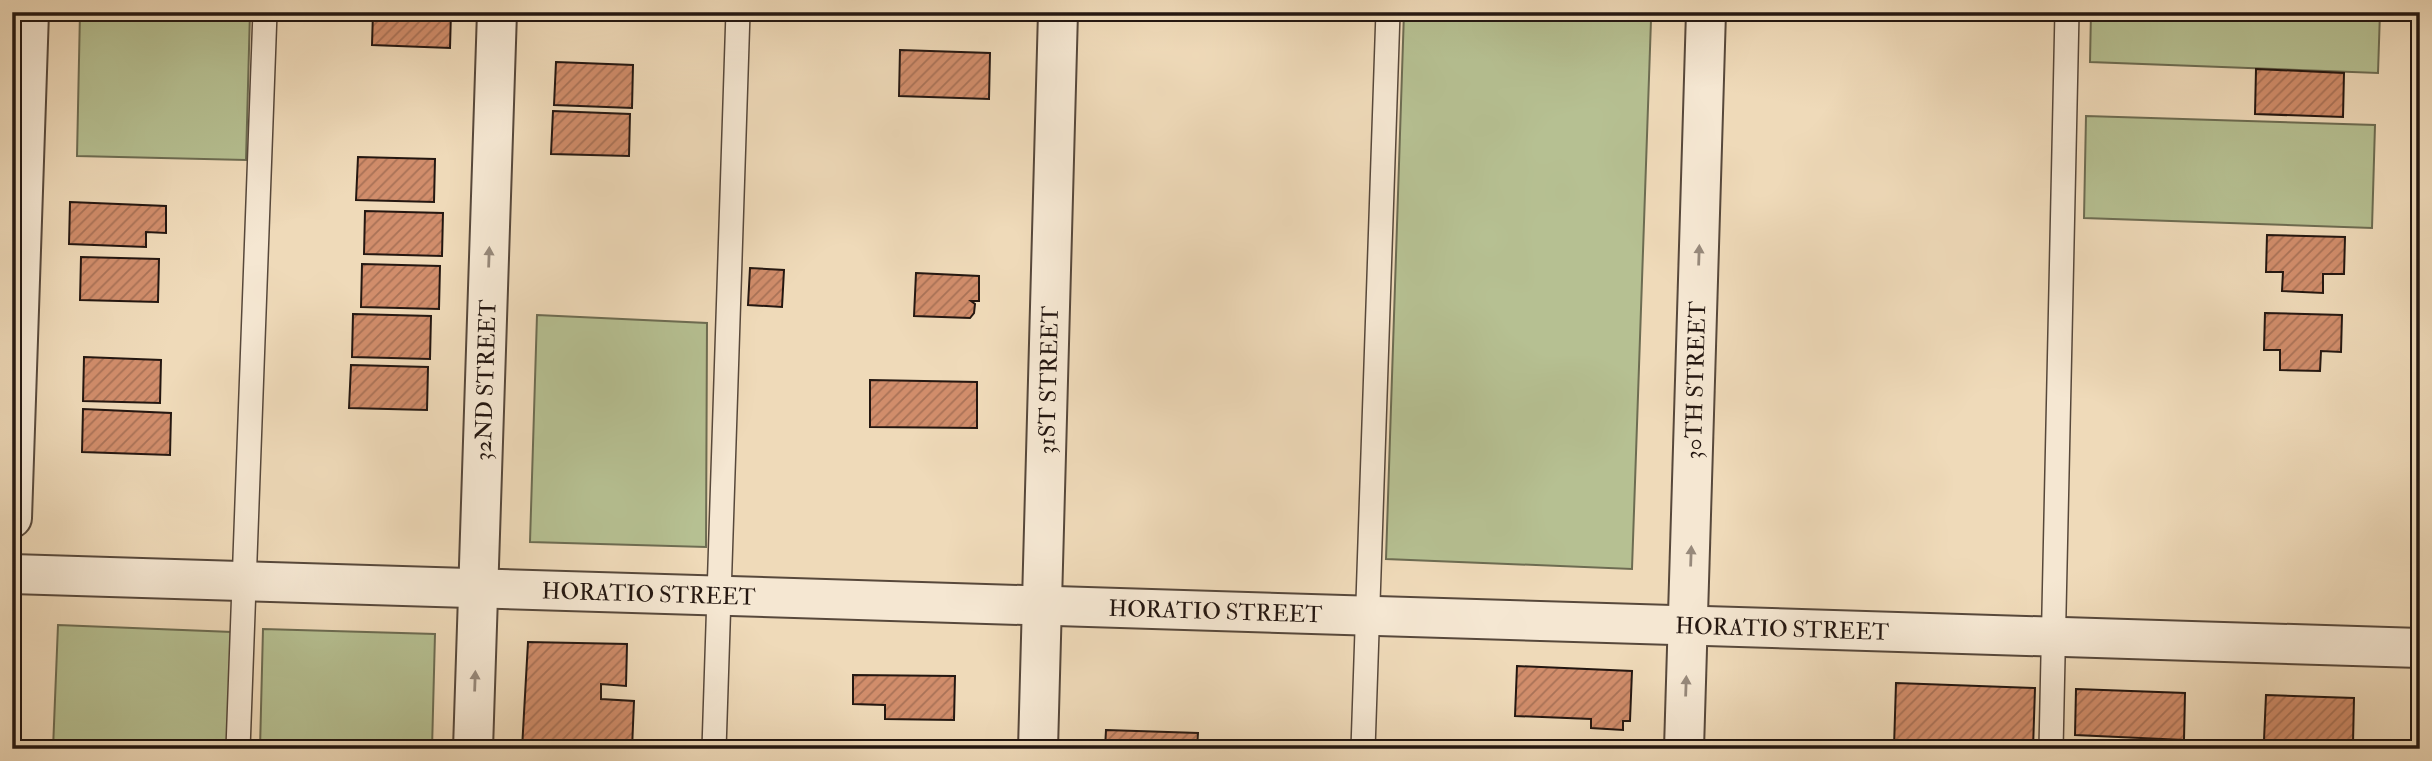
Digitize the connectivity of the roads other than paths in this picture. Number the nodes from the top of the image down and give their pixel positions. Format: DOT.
graph roads {
  1 [pos="29,12"];
  2 [pos="265,12"];
  3 [pos="497,12"];
  4 [pos="738,12"];
  5 [pos="1058,12"];
  6 [pos="1388,12"];
  7 [pos="1706,12"];
  8 [pos="2067,12"];
  9 [pos="12,518"];
  10 [pos="12,574"];
  11 [pos="244,581"];
  12 [pos="479,588"];
  13 [pos="720,596"];
  14 [pos="1042,607"];
  15 [pos="1368,615"];
  16 [pos="1688,624"];
  17 [pos="2054,636"];
  18 [pos="2420,648"];
  19 [pos="238,749"];
  20 [pos="473,749"];
  21 [pos="714,749"];
  22 [pos="1038,749"];
  23 [pos="1363,749"];
  24 [pos="1684,749"];
  25 [pos="2051,749"];
  1 -- 9 [label="street"];
  2 -- 11 [label="lane"];
  12 -- 3 [label="street, 32ND STREET, one-way"];
  4 -- 13 [label="lane"];
  5 -- 14 [label="street, 31ST STREET"];
  6 -- 15 [label="lane"];
  16 -- 7 [label="street, 30TH STREET, one-way"];
  8 -- 17 [label="lane"];
  10 -- 11 [label="street, HORATIO STREET"];
  11 -- 12 [label="street, HORATIO STREET"];
  11 -- 19 [label="lane"];
  12 -- 13 [label="street, HORATIO STREET"];
  20 -- 12 [label="street, 32ND STREET, one-way"];
  13 -- 14 [label="street, HORATIO STREET"];
  13 -- 21 [label="lane"];
  14 -- 15 [label="street, HORATIO STREET"];
  14 -- 22 [label="street, 31ST STREET"];
  15 -- 16 [label="street, HORATIO STREET"];
  15 -- 23 [label="lane"];
  16 -- 17 [label="street, HORATIO STREET"];
  24 -- 16 [label="street, 30TH STREET, one-way"];
  17 -- 18 [label="street, HORATIO STREET"];
  17 -- 25 [label="lane"];
}
